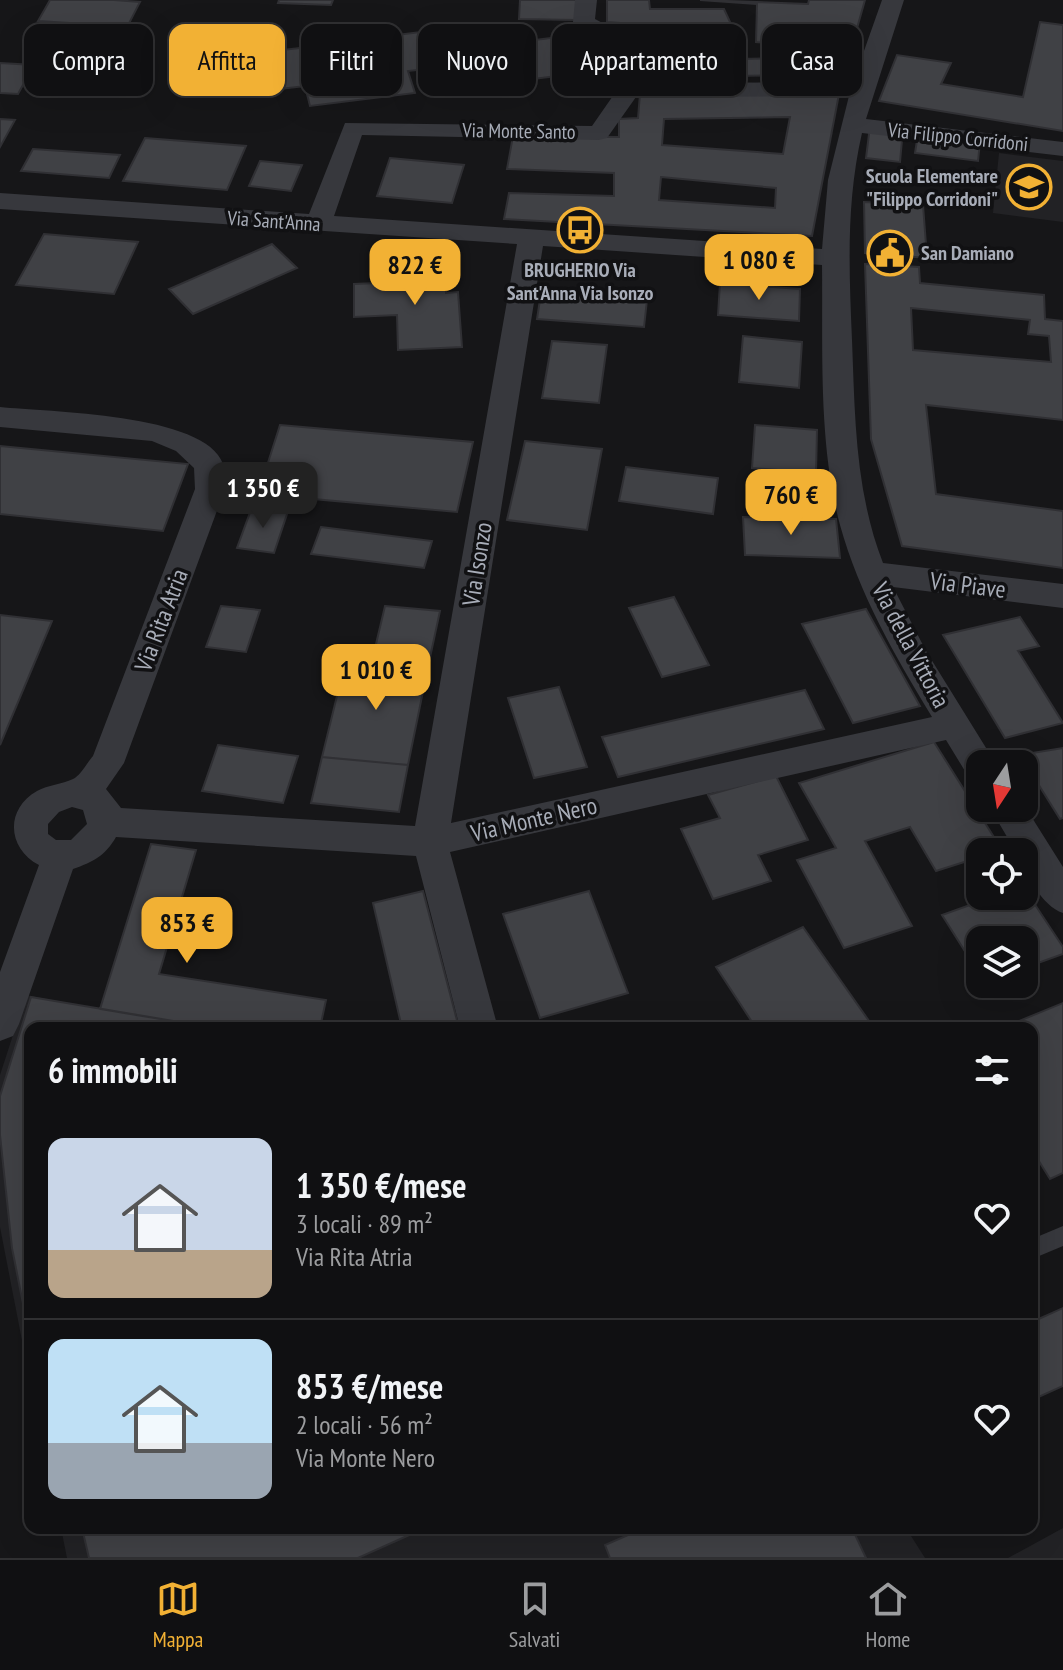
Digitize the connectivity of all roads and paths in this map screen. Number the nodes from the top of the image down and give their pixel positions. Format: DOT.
graph roads {
  1 [pos="893,0"];
  2 [pos="862,89"];
  3 [pos="625,96"];
  4 [pos="860,96"];
  5 [pos="852,125"];
  6 [pos="1063,149"];
  7 [pos="0,201"];
  8 [pos="318,224"];
  9 [pos="531,239"];
  10 [pos="835,258"];
  11 [pos="0,417"];
  12 [pos="872,573"];
  13 [pos="1063,596"];
  14 [pos="954,725"];
  15 [pos="970,750"];
  16 [pos="83,794"];
  17 [pos="106,822"];
  18 [pos="1016,822"];
  19 [pos="430,842"];
  20 [pos="60,856"];
  21 [pos="1063,898"];
  22 [pos="477,1022"];
  23 [pos="0,1024"];
  24 [pos="1063,1236"];
  25 [pos="1038,1246"];
  1 -- 2 [label="street, Via della Vittoria"];
  3 -- 8 [label="street, Via Monte Santo"];
  4 -- 5 [label="street, Via della Vittoria"];
  5 -- 6 [label="street, Via Filippo Corridoni"];
  5 -- 10 [label="street, Via della Vittoria"];
  7 -- 8 [label="street, Via Sant'Anna"];
  8 -- 9 [label="street, Via Sant'Anna"];
  9 -- 10 [label="street, Via Sant'Anna"];
  9 -- 19 [label="street, Via Isonzo"];
  10 -- 12 [label="street, Via della Vittoria"];
  11 -- 16 [label="street, Via Rita Atria"];
  12 -- 13 [label="street, Via Piave"];
  12 -- 14 [label="street, Via della Vittoria"];
  14 -- 15 [label="street, Via della Vittoria"];
  14 -- 19 [label="street, Via Monte Nero"];
  16 -- 17 [label="street"];
  16 -- 20 [label="street"];
  17 -- 19 [label="street, Via Monte Nero"];
  17 -- 20 [label="street"];
  18 -- 21 [label="street"];
  19 -- 22 [label="street, Via Isonzo"];
  20 -- 23 [label="street"];
  24 -- 25 [label="lane"];
}
